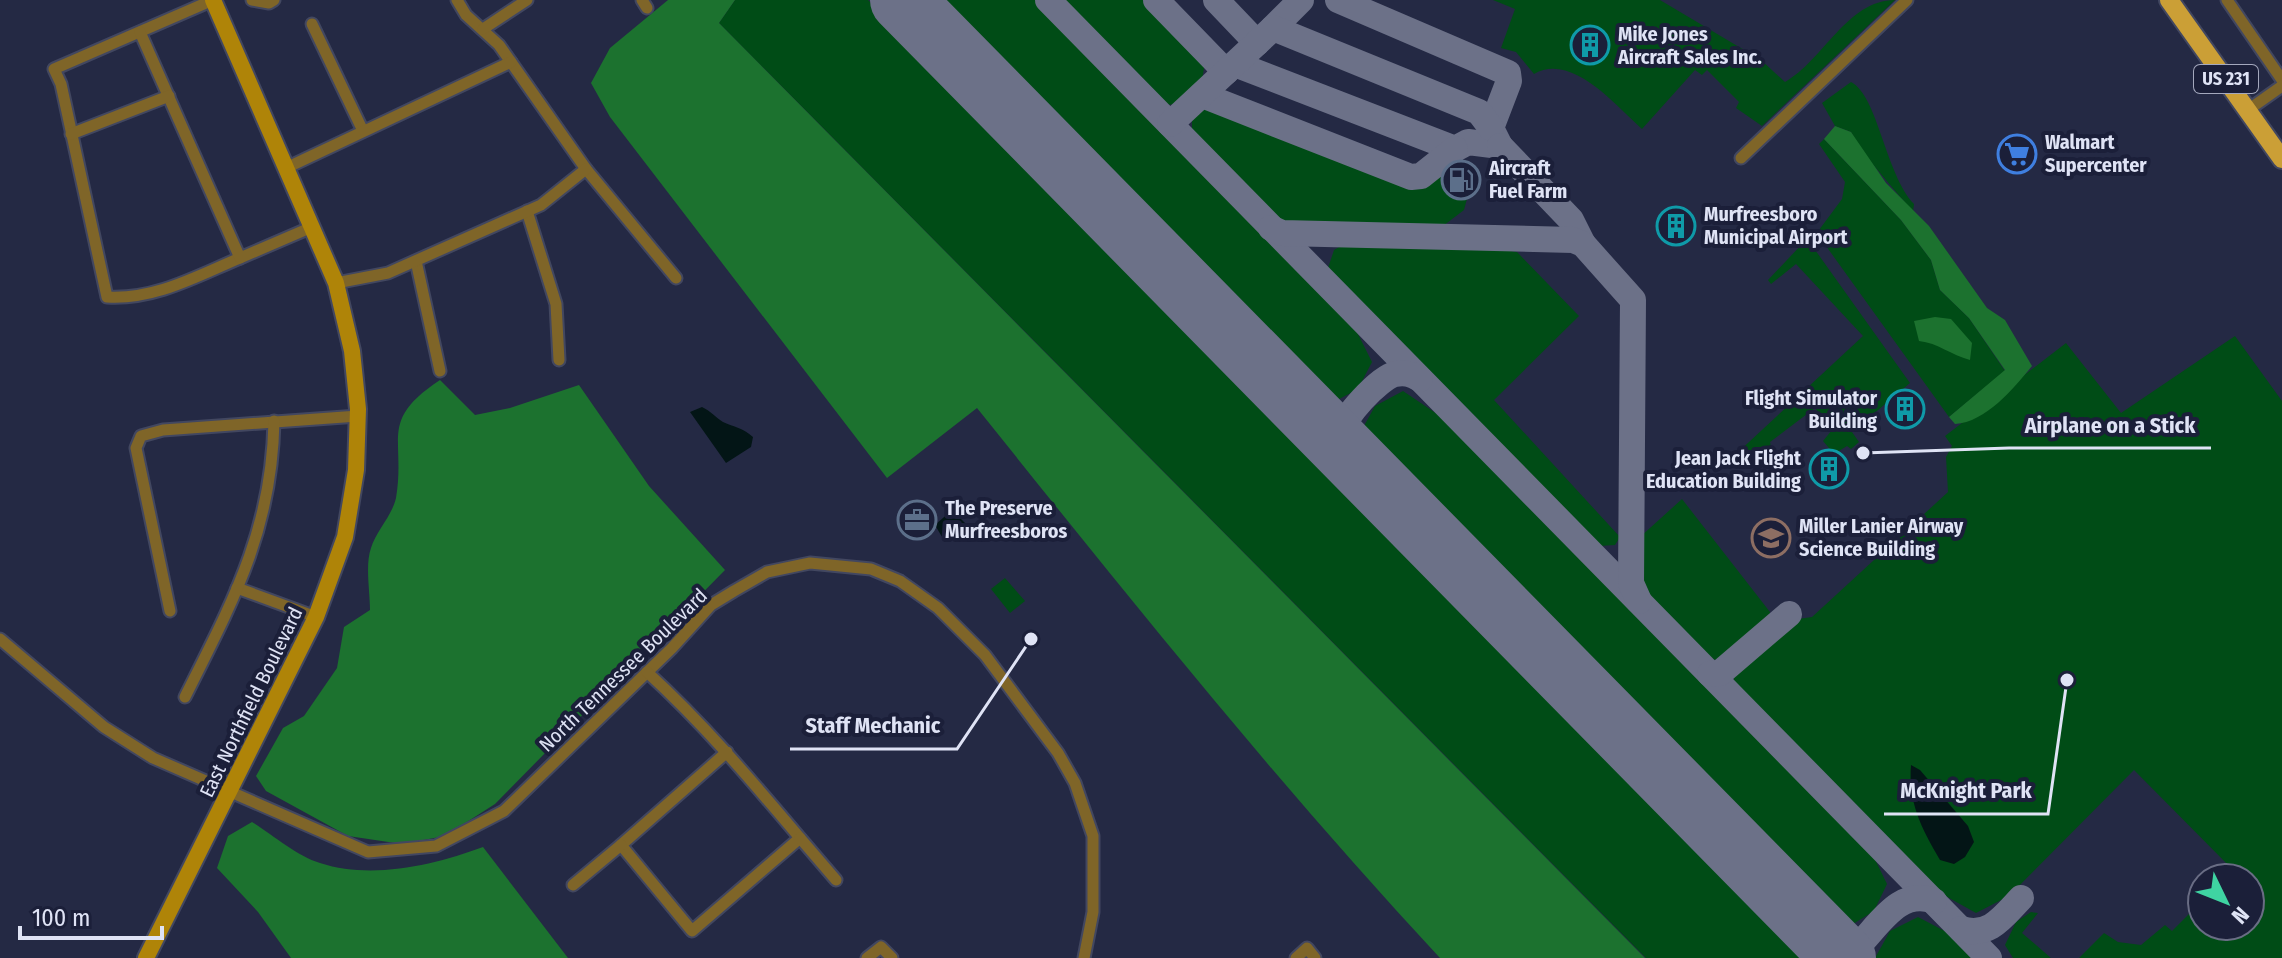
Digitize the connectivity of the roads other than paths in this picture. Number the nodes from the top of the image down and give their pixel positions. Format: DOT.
graph roads {
  1 [pos="213,0"];
  2 [pos="252,0"];
  3 [pos="274,0"];
  4 [pos="457,0"];
  5 [pos="527,0"];
  6 [pos="1907,0"];
  7 [pos="2169,0"];
  8 [pos="2227,0"];
  9 [pos="312,24"];
  10 [pos="483,29"];
  11 [pos="140,32"];
  12 [pos="511,62"];
  13 [pos="2282,80"];
  14 [pos="2282,86"];
  15 [pos="169,96"];
  16 [pos="2248,110"];
  17 [pos="363,131"];
  18 [pos="71,134"];
  19 [pos="1741,158"];
  20 [pos="2282,159"];
  21 [pos="286,168"];
  22 [pos="586,169"];
  23 [pos="527,211"];
  24 [pos="312,227"];
  25 [pos="240,258"];
  26 [pos="416,261"];
  27 [pos="676,278"];
  28 [pos="336,283"];
  29 [pos="559,360"];
  30 [pos="440,371"];
  31 [pos="358,416"];
  32 [pos="274,421"];
  33 [pos="237,588"];
  34 [pos="170,611"];
  35 [pos="316,617"];
  36 [pos="0,639"];
  37 [pos="647,672"];
  38 [pos="185,697"];
  39 [pos="727,752"];
  40 [pos="229,793"];
  41 [pos="800,838"];
  42 [pos="621,845"];
  43 [pos="836,880"];
  44 [pos="573,885"];
  45 [pos="146,958"];
  46 [pos="867,958"];
  47 [pos="892,958"];
  48 [pos="1084,958"];
  49 [pos="1296,958"];
  50 [pos="1315,958"];
  1 -- 11 [label="street"];
  1 -- 21 [label="main road, East Northfield Boulevard"];
  2 -- 3 [label="street"];
  4 -- 10 [label="street"];
  5 -- 10 [label="street"];
  6 -- 19 [label="street"];
  7 -- 16 [label="main road, US 231"];
  8 -- 13 [label="street"];
  9 -- 17 [label="street"];
  10 -- 12 [label="street"];
  11 -- 15 [label="street"];
  11 -- 18 [label="street"];
  12 -- 17 [label="street"];
  12 -- 22 [label="street"];
  14 -- 16 [label="street"];
  15 -- 18 [label="street"];
  15 -- 25 [label="street"];
  16 -- 20 [label="main road, US 231"];
  17 -- 21 [label="street"];
  18 -- 25 [label="street"];
  21 -- 24 [label="main road, East Northfield Boulevard"];
  22 -- 23 [label="street"];
  22 -- 27 [label="street"];
  23 -- 26 [label="street"];
  23 -- 29 [label="street"];
  24 -- 25 [label="street"];
  24 -- 28 [label="main road, East Northfield Boulevard"];
  26 -- 28 [label="street"];
  26 -- 30 [label="street"];
  28 -- 31 [label="main road, East Northfield Boulevard"];
  31 -- 32 [label="street"];
  31 -- 35 [label="main road, East Northfield Boulevard"];
  32 -- 33 [label="street"];
  32 -- 34 [label="street"];
  33 -- 35 [label="street"];
  33 -- 38 [label="street"];
  35 -- 40 [label="main road, East Northfield Boulevard"];
  36 -- 40 [label="street, North Tennessee Boulevard"];
  37 -- 39 [label="street"];
  37 -- 40 [label="street, North Tennessee Boulevard"];
  37 -- 48 [label="street, North Tennessee Boulevard"];
  39 -- 41 [label="street"];
  39 -- 42 [label="street"];
  40 -- 45 [label="main road, East Northfield Boulevard"];
  41 -- 42 [label="street"];
  41 -- 43 [label="street"];
  42 -- 44 [label="street"];
  46 -- 47 [label="street"];
  49 -- 50 [label="street"];
}
